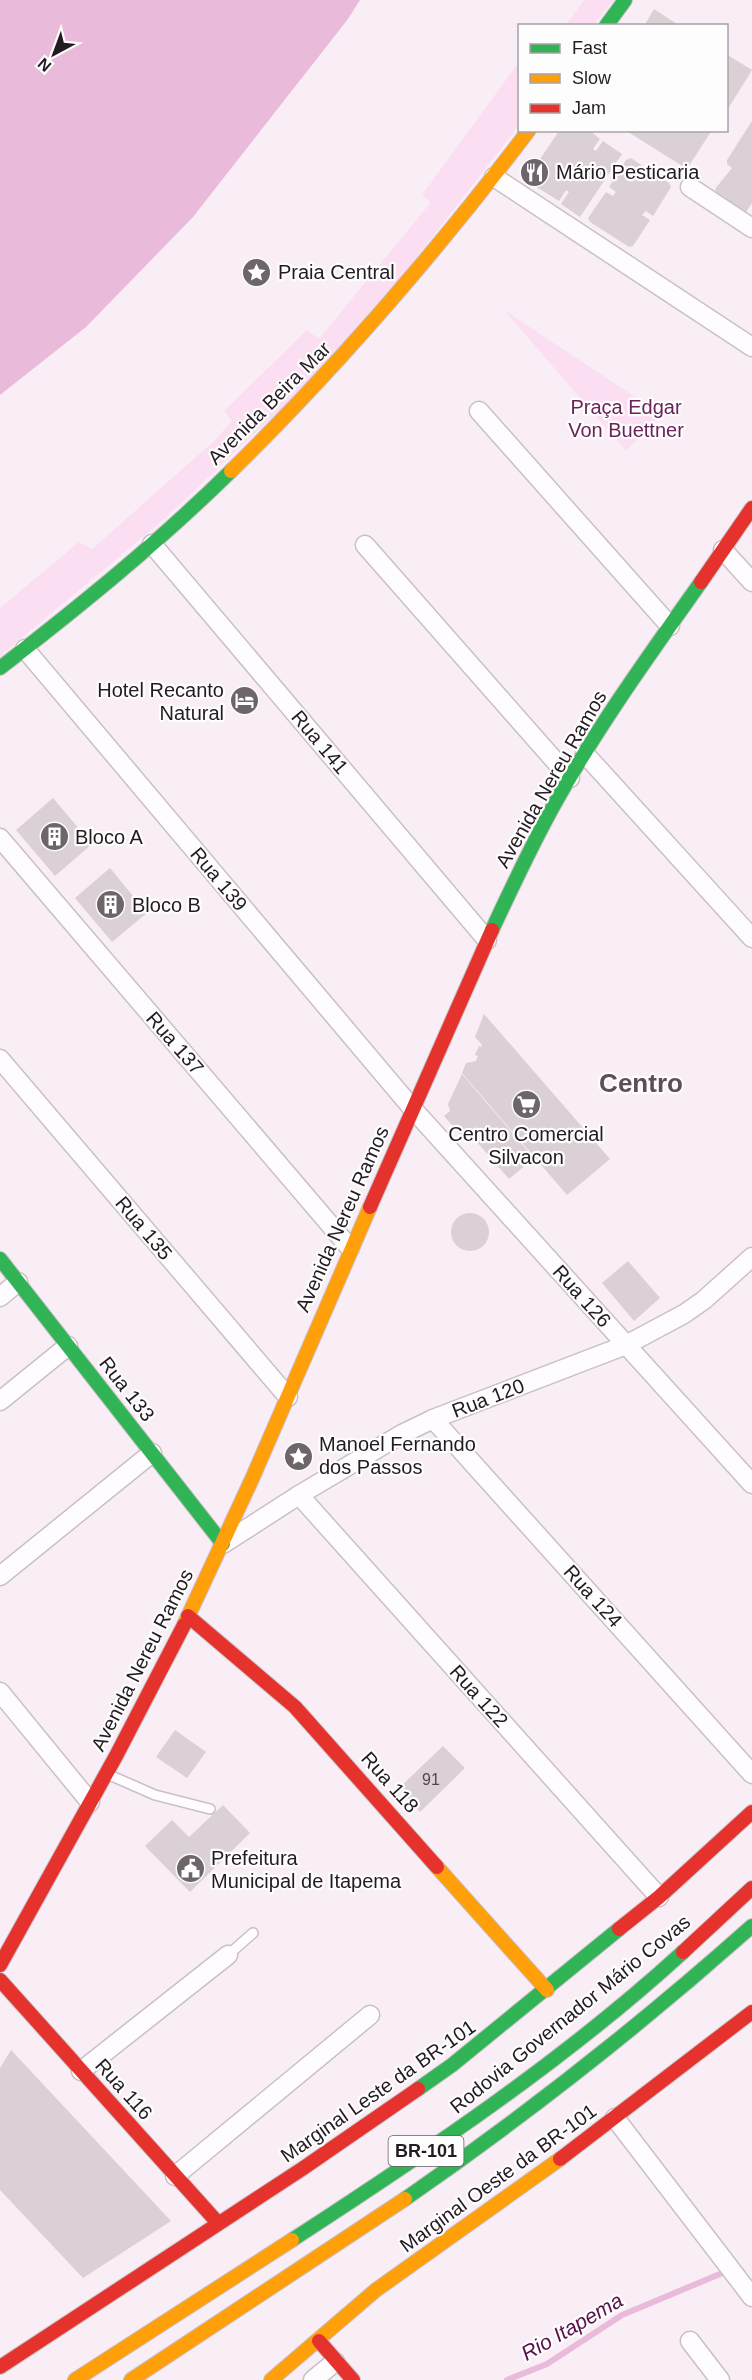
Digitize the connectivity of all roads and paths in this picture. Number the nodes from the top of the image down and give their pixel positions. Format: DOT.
graph roads {
  1 [pos="625,0"];
  2 [pos="607,24"];
  3 [pos="528,132"];
  4 [pos="494,177"];
  5 [pos="690,187"];
  6 [pos="752,228"];
  7 [pos="752,347"];
  8 [pos="479,411"];
  9 [pos="752,508"];
  10 [pos="152,544"];
  11 [pos="364,545"];
  12 [pos="723,550"];
  13 [pos="752,582"];
  14 [pos="670,626"];
  15 [pos="25,649"];
  16 [pos="0,668"];
  17 [pos="585,754"];
  18 [pos="570,778"];
  19 [pos="0,838"];
  20 [pos="752,938"];
  21 [pos="488,940"];
  22 [pos="0,1059"];
  23 [pos="412,1108"];
  24 [pos="350,1248"];
  25 [pos="752,1257"];
  26 [pos="0,1259"];
  27 [pos="18,1282"];
  28 [pos="0,1297"];
  29 [pos="626,1345"];
  30 [pos="68,1346"];
  31 [pos="288,1397"];
  32 [pos="0,1401"];
  33 [pos="433,1419"];
  34 [pos="152,1453"];
  35 [pos="752,1484"];
  36 [pos="299,1495"];
  37 [pos="223,1544"];
  38 [pos="0,1576"];
  39 [pos="188,1616"];
  40 [pos="0,1692"];
  41 [pos="105,1773"];
  42 [pos="752,1774"];
  43 [pos="90,1802"];
  44 [pos="210,1809"];
  45 [pos="752,1812"];
  46 [pos="752,1888"];
  47 [pos="659,1897"];
  48 [pos="752,1926"];
  49 [pos="253,1933"];
  50 [pos="228,1955"];
  51 [pos="0,1965"];
  52 [pos="0,1980"];
  53 [pos="547,1990"];
  54 [pos="752,2012"];
  55 [pos="370,2015"];
  56 [pos="81,2071"];
  57 [pos="615,2118"];
  58 [pos="176,2176"];
  59 [pos="218,2223"];
  60 [pos="751,2293"];
  61 [pos="318,2341"];
  62 [pos="690,2341"];
  63 [pos="335,2362"];
  64 [pos="4,2364"];
  65 [pos="75,2380"];
  66 [pos="131,2380"];
  67 [pos="272,2380"];
  68 [pos="313,2380"];
  69 [pos="352,2380"];
  70 [pos="720,2380"];
  1 -- 2 [label="main road"];
  3 -- 4 [label="main road, Avenida Beira Mar"];
  4 -- 7 [label="street"];
  4 -- 10 [label="main road, Avenida Beira Mar"];
  5 -- 6 [label="street"];
  8 -- 14 [label="street"];
  9 -- 12 [label="main road, Avenida Nereu Ramos"];
  10 -- 15 [label="main road, Avenida Beira Mar"];
  10 -- 21 [label="street, Rua 141"];
  11 -- 18 [label="street"];
  12 -- 13 [label="street"];
  12 -- 14 [label="main road, Avenida Nereu Ramos"];
  14 -- 17 [label="main road, Avenida Nereu Ramos"];
  15 -- 16 [label="main road, Avenida Beira Mar"];
  15 -- 23 [label="street, Rua 139"];
  17 -- 18 [label="main road, Avenida Nereu Ramos"];
  17 -- 20 [label="street"];
  18 -- 21 [label="main road, Avenida Nereu Ramos"];
  19 -- 24 [label="street, Rua 137"];
  21 -- 23 [label="main road, Avenida Nereu Ramos"];
  22 -- 31 [label="street, Rua 135"];
  23 -- 24 [label="main road, Avenida Nereu Ramos"];
  23 -- 29 [label="street, Rua 126"];
  24 -- 31 [label="main road, Avenida Nereu Ramos"];
  25 -- 29 [label="street, Rua 120"];
  26 -- 27 [label="main road, Rua 133"];
  27 -- 28 [label="street"];
  27 -- 30 [label="main road, Rua 133"];
  29 -- 33 [label="street, Rua 120"];
  29 -- 35 [label="street, Rua 126"];
  30 -- 32 [label="street"];
  30 -- 34 [label="main road, Rua 133"];
  31 -- 37 [label="main road, Avenida Nereu Ramos"];
  33 -- 36 [label="street, Rua 120"];
  33 -- 42 [label="street, Rua 124"];
  34 -- 37 [label="main road, Rua 133"];
  34 -- 38 [label="street"];
  36 -- 37 [label="street, Rua 120"];
  36 -- 47 [label="street, Rua 122"];
  37 -- 39 [label="main road, Avenida Nereu Ramos"];
  39 -- 41 [label="main road, Avenida Nereu Ramos"];
  39 -- 53 [label="main road, Rua 118"];
  40 -- 43 [label="street"];
  41 -- 43 [label="main road, Avenida Nereu Ramos"];
  41 -- 44 [label="lane"];
  43 -- 51 [label="main road, Avenida Nereu Ramos"];
  45 -- 47 [label="main road, Marginal Leste da BR-101"];
  46 -- 65 [label="main road, Rodovia Governador Mário Covas / BR-101"];
  47 -- 53 [label="main road, Marginal Leste da BR-101"];
  48 -- 66 [label="main road, BR-101"];
  49 -- 50 [label="lane"];
  50 -- 56 [label="street"];
  52 -- 56 [label="main road, Rua 116"];
  53 -- 59 [label="main road, Marginal Leste da BR-101"];
  54 -- 57 [label="main road, Marginal Oeste da BR-101"];
  55 -- 58 [label="street"];
  56 -- 58 [label="main road, Rua 116"];
  57 -- 60 [label="street"];
  57 -- 61 [label="main road, Marginal Oeste da BR-101"];
  58 -- 59 [label="main road, Rua 116"];
  59 -- 64 [label="main road, Marginal Leste da BR-101"];
  61 -- 63 [label="main road"];
  61 -- 67 [label="main road, Marginal Oeste da BR-101"];
  62 -- 70 [label="street"];
  63 -- 68 [label="street"];
  63 -- 69 [label="main road"];
}
